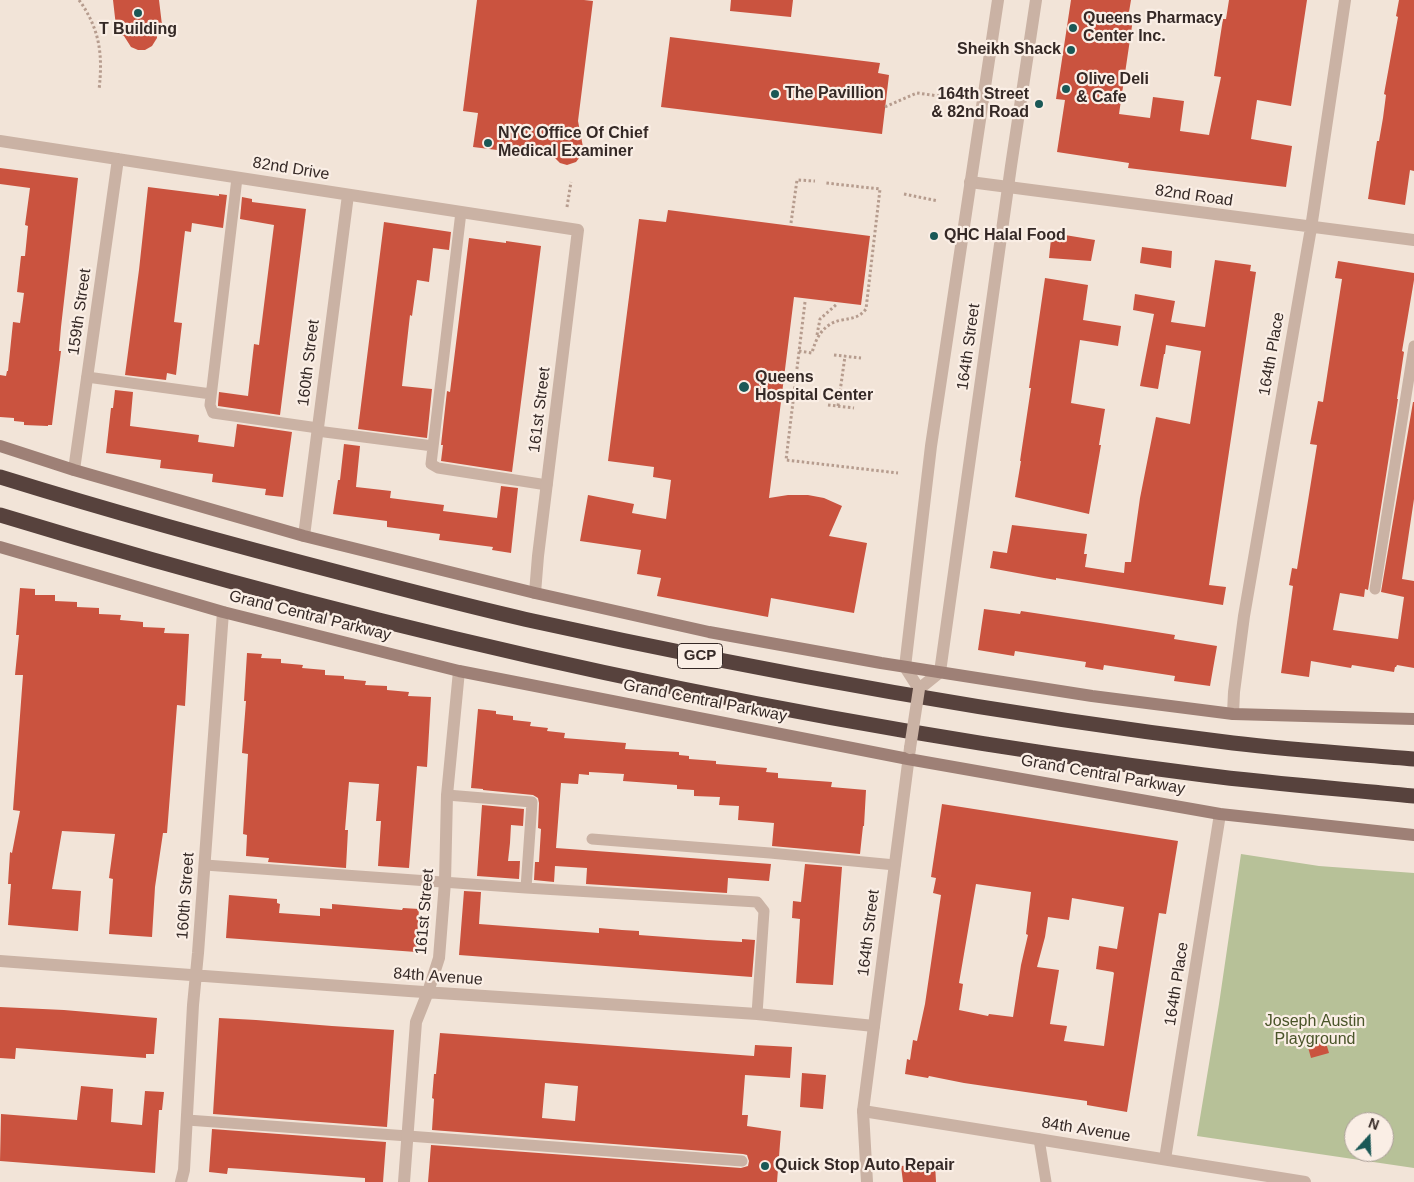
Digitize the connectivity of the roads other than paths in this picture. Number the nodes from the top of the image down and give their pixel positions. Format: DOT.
graph roads {
  1 [pos="998,0"];
  2 [pos="1036,0"];
  3 [pos="1345,0"];
  4 [pos="0,141"];
  5 [pos="118,159"];
  6 [pos="237,178"];
  7 [pos="970,182"];
  8 [pos="1008,188"];
  9 [pos="348,195"];
  10 [pos="461,212"];
  11 [pos="1310,228"];
  12 [pos="578,230"];
  13 [pos="1414,240"];
  14 [pos="1414,346"];
  15 [pos="87,378"];
  16 [pos="211,394"];
  17 [pos="317,429"];
  18 [pos="0,446"];
  19 [pos="433,446"];
  20 [pos="74,470"];
  21 [pos="0,477"];
  22 [pos="548,485"];
  23 [pos="0,515"];
  24 [pos="304,536"];
  25 [pos="0,547"];
  26 [pos="1375,589"];
  27 [pos="535,593"];
  28 [pos="222,612"];
  29 [pos="904,667"];
  30 [pos="459,671"];
  31 [pos="940,672"];
  32 [pos="919,689"];
  33 [pos="1233,714"];
  34 [pos="1414,718"];
  35 [pos="909,753"];
  36 [pos="1414,759"];
  37 [pos="447,795"];
  38 [pos="1414,796"];
  39 [pos="1220,814"];
  40 [pos="1414,835"];
  41 [pos="592,839"];
  42 [pos="205,865"];
  43 [pos="895,865"];
  44 [pos="445,882"];
  45 [pos="526,888"];
  46 [pos="0,961"];
  47 [pos="196,976"];
  48 [pos="428,992"];
  49 [pos="757,1014"];
  50 [pos="874,1026"];
  51 [pos="863,1111"];
  52 [pos="188,1120"];
  53 [pos="408,1136"];
  54 [pos="1038,1139"];
  55 [pos="1166,1159"];
  56 [pos="742,1161"];
  57 [pos="180,1182"];
  58 [pos="404,1182"];
  59 [pos="867,1182"];
  60 [pos="1046,1182"];
  61 [pos="1305,1182"];
  1 -- 7 [label="street, 164th Street"];
  2 -- 8 [label="street, 164th Street"];
  3 -- 11 [label="street, 164th Place"];
  4 -- 5 [label="street, 82nd Drive"];
  5 -- 6 [label="street, 82nd Drive"];
  5 -- 15 [label="street, 159th Street"];
  6 -- 9 [label="street, 82nd Drive"];
  6 -- 16 [label="lane"];
  7 -- 8 [label="street, 82nd Road"];
  7 -- 29 [label="street, 164th Street"];
  8 -- 11 [label="street, 82nd Road"];
  8 -- 31 [label="street, 164th Street"];
  9 -- 10 [label="street, 82nd Drive"];
  9 -- 17 [label="street, 160th Street"];
  10 -- 12 [label="street, 82nd Drive"];
  10 -- 19 [label="lane"];
  11 -- 13 [label="street, 82nd Road"];
  11 -- 33 [label="street, 164th Place"];
  12 -- 22 [label="street, 161st Street"];
  14 -- 26 [label="lane"];
  15 -- 16 [label="lane"];
  15 -- 20 [label="street, 159th Street"];
  16 -- 17 [label="lane"];
  17 -- 19 [label="lane"];
  17 -- 24 [label="street, 160th Street"];
  18 -- 20 [label="main road"];
  19 -- 22 [label="lane"];
  20 -- 24 [label="main road"];
  21 -- 36 [label="highway, GCP"];
  22 -- 27 [label="street, 161st Street"];
  23 -- 38 [label="highway, Grand Central Parkway / GCP"];
  24 -- 27 [label="main road"];
  25 -- 28 [label="main road, Grand Central Parkway"];
  27 -- 29 [label="main road"];
  28 -- 30 [label="main road, Grand Central Parkway"];
  28 -- 42 [label="street, 160th Street"];
  29 -- 31 [label="main road"];
  29 -- 32 [label="street"];
  30 -- 35 [label="main road, Grand Central Parkway"];
  30 -- 37 [label="street, 161st Street"];
  31 -- 32 [label="street"];
  31 -- 33 [label="main road"];
  32 -- 35 [label="street, 164th Street, bridge"];
  33 -- 34 [label="main road"];
  35 -- 39 [label="main road, Grand Central Parkway"];
  35 -- 43 [label="street, 164th Street"];
  37 -- 44 [label="street, 161st Street"];
  37 -- 45 [label="lane"];
  39 -- 40 [label="main road, Grand Central Parkway"];
  39 -- 55 [label="street, 164th Place"];
  41 -- 43 [label="lane"];
  42 -- 44 [label="lane"];
  42 -- 47 [label="street, 160th Street"];
  43 -- 50 [label="street, 164th Street"];
  44 -- 45 [label="lane"];
  44 -- 48 [label="street, 161st Street"];
  45 -- 49 [label="lane"];
  46 -- 47 [label="street, 84th Avenue"];
  47 -- 48 [label="street, 84th Avenue"];
  47 -- 52 [label="street, 160th Street"];
  48 -- 49 [label="street, 84th Avenue"];
  48 -- 53 [label="street, 161st Street"];
  49 -- 50 [label="street, 84th Avenue"];
  50 -- 51 [label="street, 164th Street"];
  51 -- 54 [label="street, 84th Avenue"];
  51 -- 59 [label="street, 164th Street"];
  52 -- 53 [label="lane"];
  52 -- 57 [label="street, 160th Street"];
  53 -- 56 [label="lane"];
  53 -- 58 [label="street, 161st Street"];
  54 -- 55 [label="street, 84th Avenue"];
  54 -- 60 [label="lane"];
  55 -- 61 [label="street, 84th Avenue"];
}
